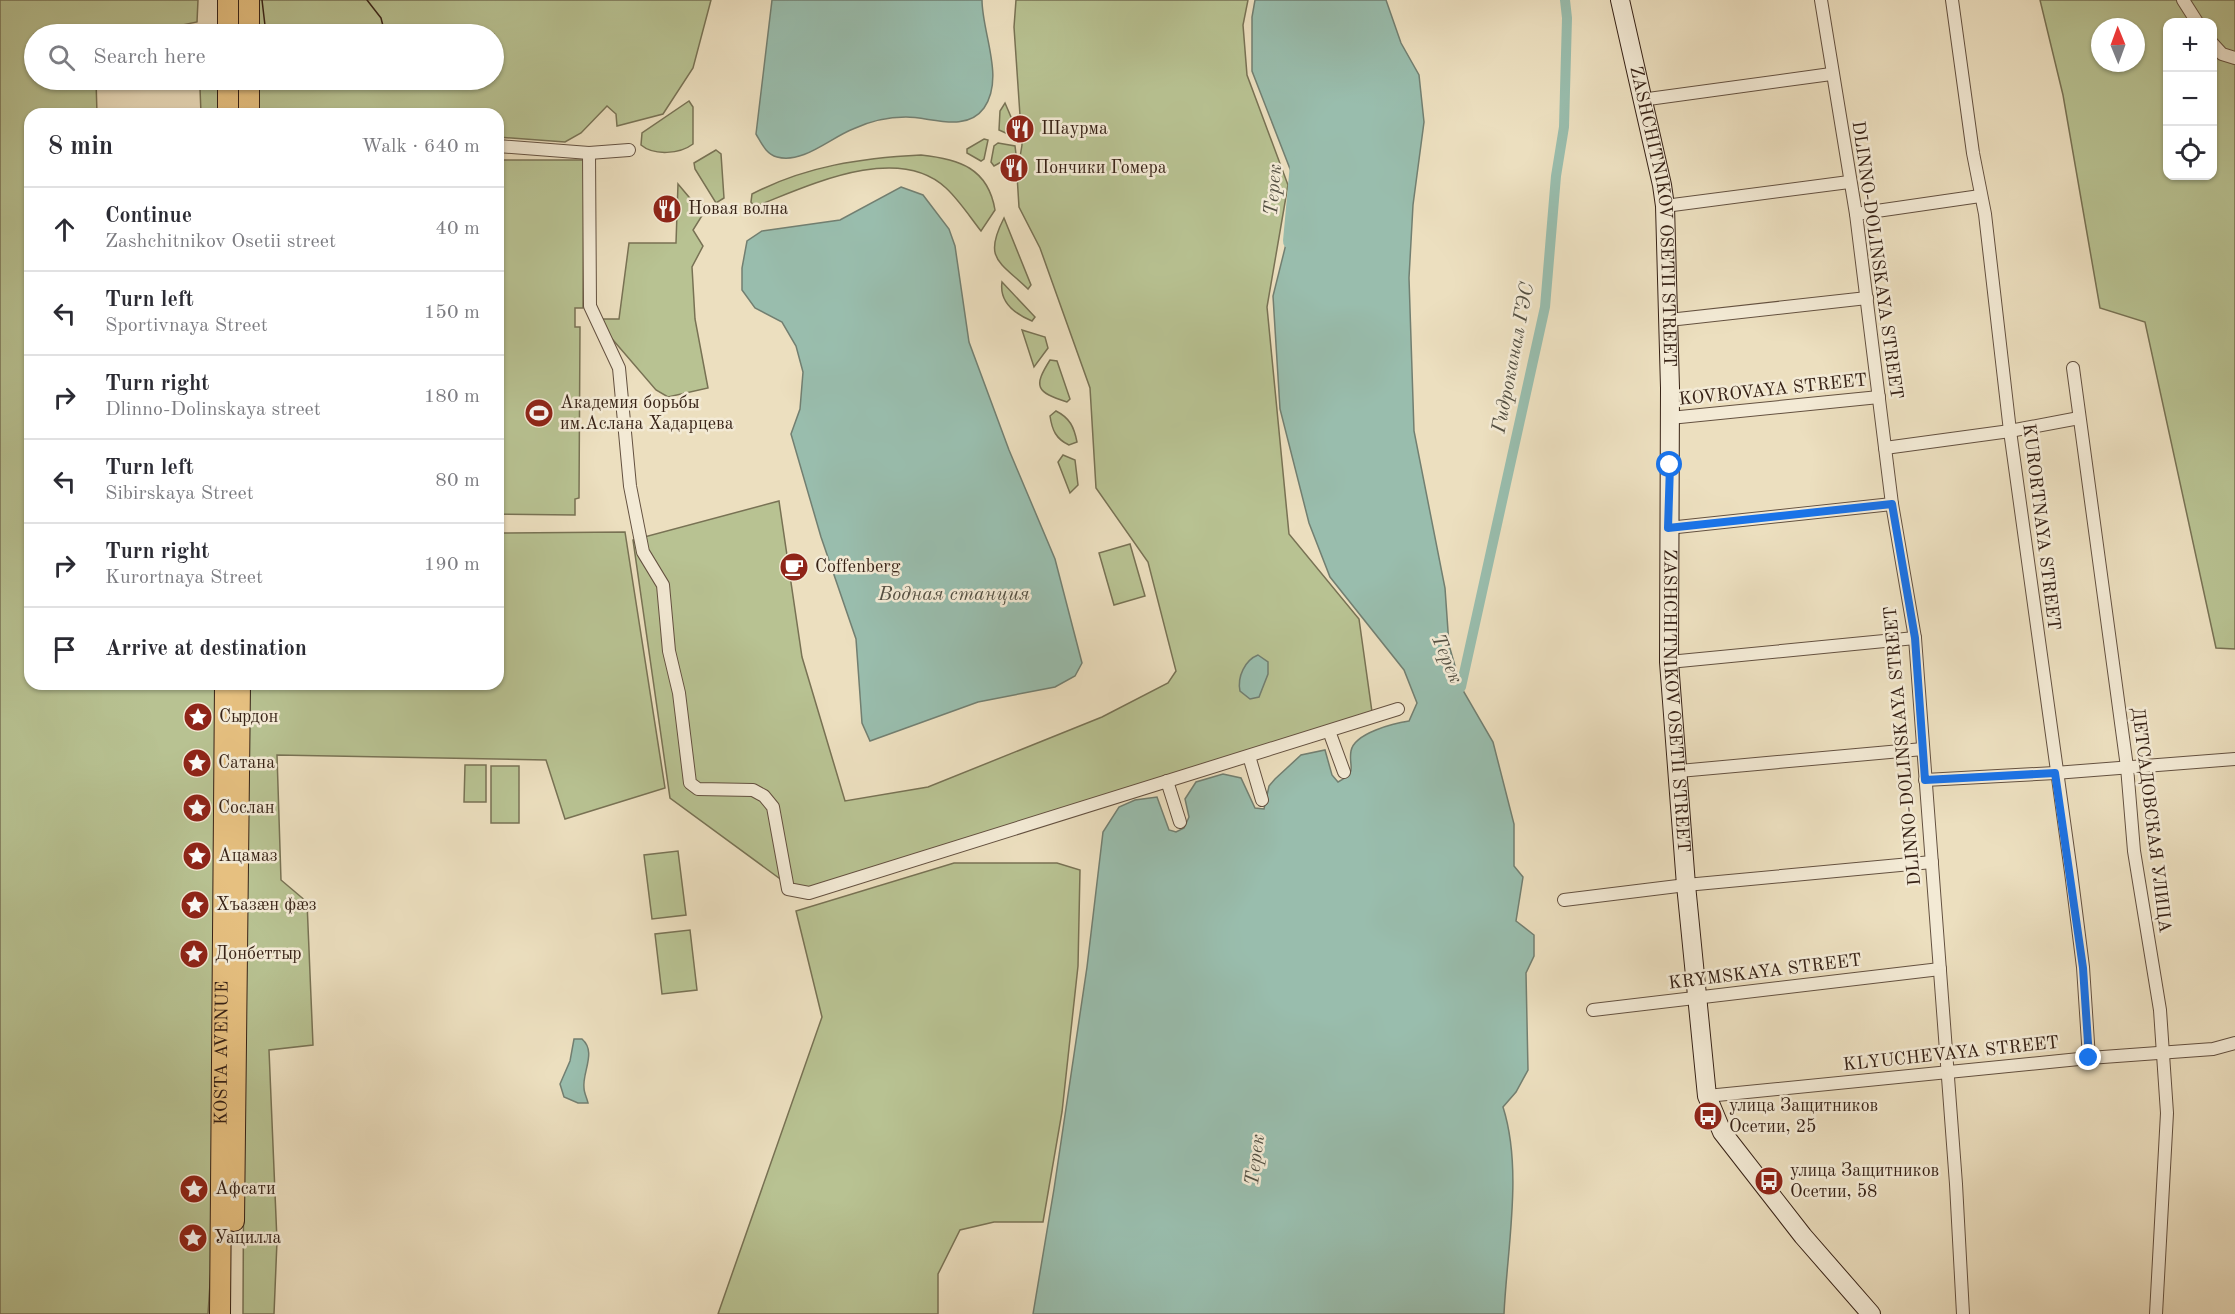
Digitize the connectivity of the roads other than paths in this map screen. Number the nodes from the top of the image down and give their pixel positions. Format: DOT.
graph roads {
  1 [pos="228,0"];
  2 [pos="249,0"];
  3 [pos="1620,0"];
  4 [pos="1821,0"];
  5 [pos="1952,0"];
  6 [pos="2183,0"];
  7 [pos="2194,18"];
  8 [pos="228,24"];
  9 [pos="249,24"];
  10 [pos="2217,48"];
  11 [pos="2235,58"];
  12 [pos="1831,74"];
  13 [pos="228,90"];
  14 [pos="249,90"];
  15 [pos="1641,100"];
  16 [pos="228,108"];
  17 [pos="249,108"];
  18 [pos="504,147"];
  19 [pos="629,150"];
  20 [pos="589,153"];
  21 [pos="1849,182"];
  22 [pos="1980,196"];
  23 [pos="1665,206"];
  24 [pos="1856,214"];
  25 [pos="1867,298"];
  26 [pos="1669,320"];
  27 [pos="2073,368"];
  28 [pos="1879,397"];
  29 [pos="1670,418"];
  30 [pos="2079,418"];
  31 [pos="2010,431"];
  32 [pos="1885,448"];
  33 [pos="1892,504"];
  34 [pos="1668,528"];
  35 [pos="1915,638"];
  36 [pos="1669,662"];
  37 [pos="225,690"];
  38 [pos="240,690"];
  39 [pos="1398,709"];
  40 [pos="1329,730"];
  41 [pos="1923,749"];
  42 [pos="1249,756"];
  43 [pos="2235,759"];
  44 [pos="2127,767"];
  45 [pos="1679,771"];
  46 [pos="1344,772"];
  47 [pos="2055,773"];
  48 [pos="1925,780"];
  49 [pos="1167,781"];
  50 [pos="1262,800"];
  51 [pos="1180,822"];
  52 [pos="1932,862"];
  53 [pos="1686,885"];
  54 [pos="1564,900"];
  55 [pos="1940,969"];
  56 [pos="1697,998"];
  57 [pos="1593,1010"];
  58 [pos="2235,1043"];
  59 [pos="2162,1053"];
  60 [pos="2089,1058"];
  61 [pos="1947,1072"];
  62 [pos="1707,1096"];
  63 [pos="220,1314"];
  64 [pos="232,1314"];
  65 [pos="1871,1314"];
  66 [pos="1963,1314"];
  67 [pos="2156,1314"];
  1 -- 8 [label="main road"];
  2 -- 9 [label="main road"];
  3 -- 15 [label="street, ZASHCHITNIKOV OSETII STREET"];
  4 -- 12 [label="street, DLINNO-DOLINSKAYA STREET"];
  5 -- 22 [label="street, KURORTNAYA STREET"];
  6 -- 7 [label="street"];
  10 -- 11 [label="street"];
  12 -- 15 [label="street"];
  12 -- 21 [label="street, DLINNO-DOLINSKAYA STREET"];
  13 -- 16 [label="main road"];
  14 -- 17 [label="main road"];
  15 -- 23 [label="street, ZASHCHITNIKOV OSETII STREET"];
  18 -- 20 [label="street"];
  19 -- 20 [label="street"];
  20 -- 49 [label="street"];
  21 -- 23 [label="street"];
  21 -- 24 [label="street, DLINNO-DOLINSKAYA STREET"];
  22 -- 24 [label="street"];
  22 -- 31 [label="street, KURORTNAYA STREET"];
  23 -- 26 [label="street, ZASHCHITNIKOV OSETII STREET"];
  24 -- 25 [label="street, DLINNO-DOLINSKAYA STREET"];
  25 -- 26 [label="street"];
  25 -- 28 [label="street, DLINNO-DOLINSKAYA STREET"];
  26 -- 29 [label="street, ZASHCHITNIKOV OSETII STREET"];
  27 -- 30 [label="street, ДЕТСАДОВСКАЯ УЛИЦА"];
  28 -- 29 [label="street, KOVROVAYA STREET"];
  28 -- 32 [label="street, DLINNO-DOLINSKAYA STREET"];
  29 -- 34 [label="street, ZASHCHITNIKOV OSETII STREET"];
  30 -- 31 [label="street"];
  30 -- 44 [label="street, ДЕТСАДОВСКАЯ УЛИЦА"];
  31 -- 32 [label="street"];
  31 -- 47 [label="street, KURORTNAYA STREET"];
  32 -- 33 [label="street, DLINNO-DOLINSKAYA STREET"];
  33 -- 34 [label="street"];
  33 -- 35 [label="street, DLINNO-DOLINSKAYA STREET"];
  34 -- 36 [label="street, ZASHCHITNIKOV OSETII STREET"];
  35 -- 36 [label="street"];
  35 -- 41 [label="street, DLINNO-DOLINSKAYA STREET"];
  36 -- 45 [label="street, ZASHCHITNIKOV OSETII STREET"];
  37 -- 63 [label="main road, KOSTA AVENUE"];
  38 -- 64 [label="main road, KOSTA AVENUE"];
  39 -- 40 [label="street"];
  40 -- 42 [label="street"];
  40 -- 46 [label="street"];
  41 -- 45 [label="street"];
  41 -- 48 [label="street, DLINNO-DOLINSKAYA STREET"];
  42 -- 49 [label="street"];
  42 -- 50 [label="street"];
  43 -- 44 [label="street"];
  44 -- 47 [label="street"];
  44 -- 59 [label="street, ДЕТСАДОВСКАЯ УЛИЦА"];
  45 -- 53 [label="street, ZASHCHITNIKOV OSETII STREET"];
  47 -- 48 [label="street"];
  47 -- 60 [label="street, KURORTNAYA STREET"];
  48 -- 52 [label="street, DLINNO-DOLINSKAYA STREET"];
  49 -- 51 [label="street"];
  52 -- 53 [label="street"];
  52 -- 55 [label="street, DLINNO-DOLINSKAYA STREET"];
  53 -- 54 [label="street"];
  53 -- 56 [label="street, ZASHCHITNIKOV OSETII STREET"];
  55 -- 56 [label="street, KRYMSKAYA STREET"];
  55 -- 61 [label="street, DLINNO-DOLINSKAYA STREET"];
  56 -- 57 [label="street, KRYMSKAYA STREET"];
  56 -- 62 [label="street, ZASHCHITNIKOV OSETII STREET"];
  58 -- 59 [label="street, KLYUCHEVAYA STREET"];
  59 -- 60 [label="street, KLYUCHEVAYA STREET"];
  59 -- 67 [label="street, ДЕТСАДОВСКАЯ УЛИЦА"];
  60 -- 61 [label="street, KLYUCHEVAYA STREET"];
  61 -- 62 [label="street, KLYUCHEVAYA STREET"];
  61 -- 66 [label="street, DLINNO-DOLINSKAYA STREET"];
  62 -- 65 [label="street, ZASHCHITNIKOV OSETII STREET"];
}
